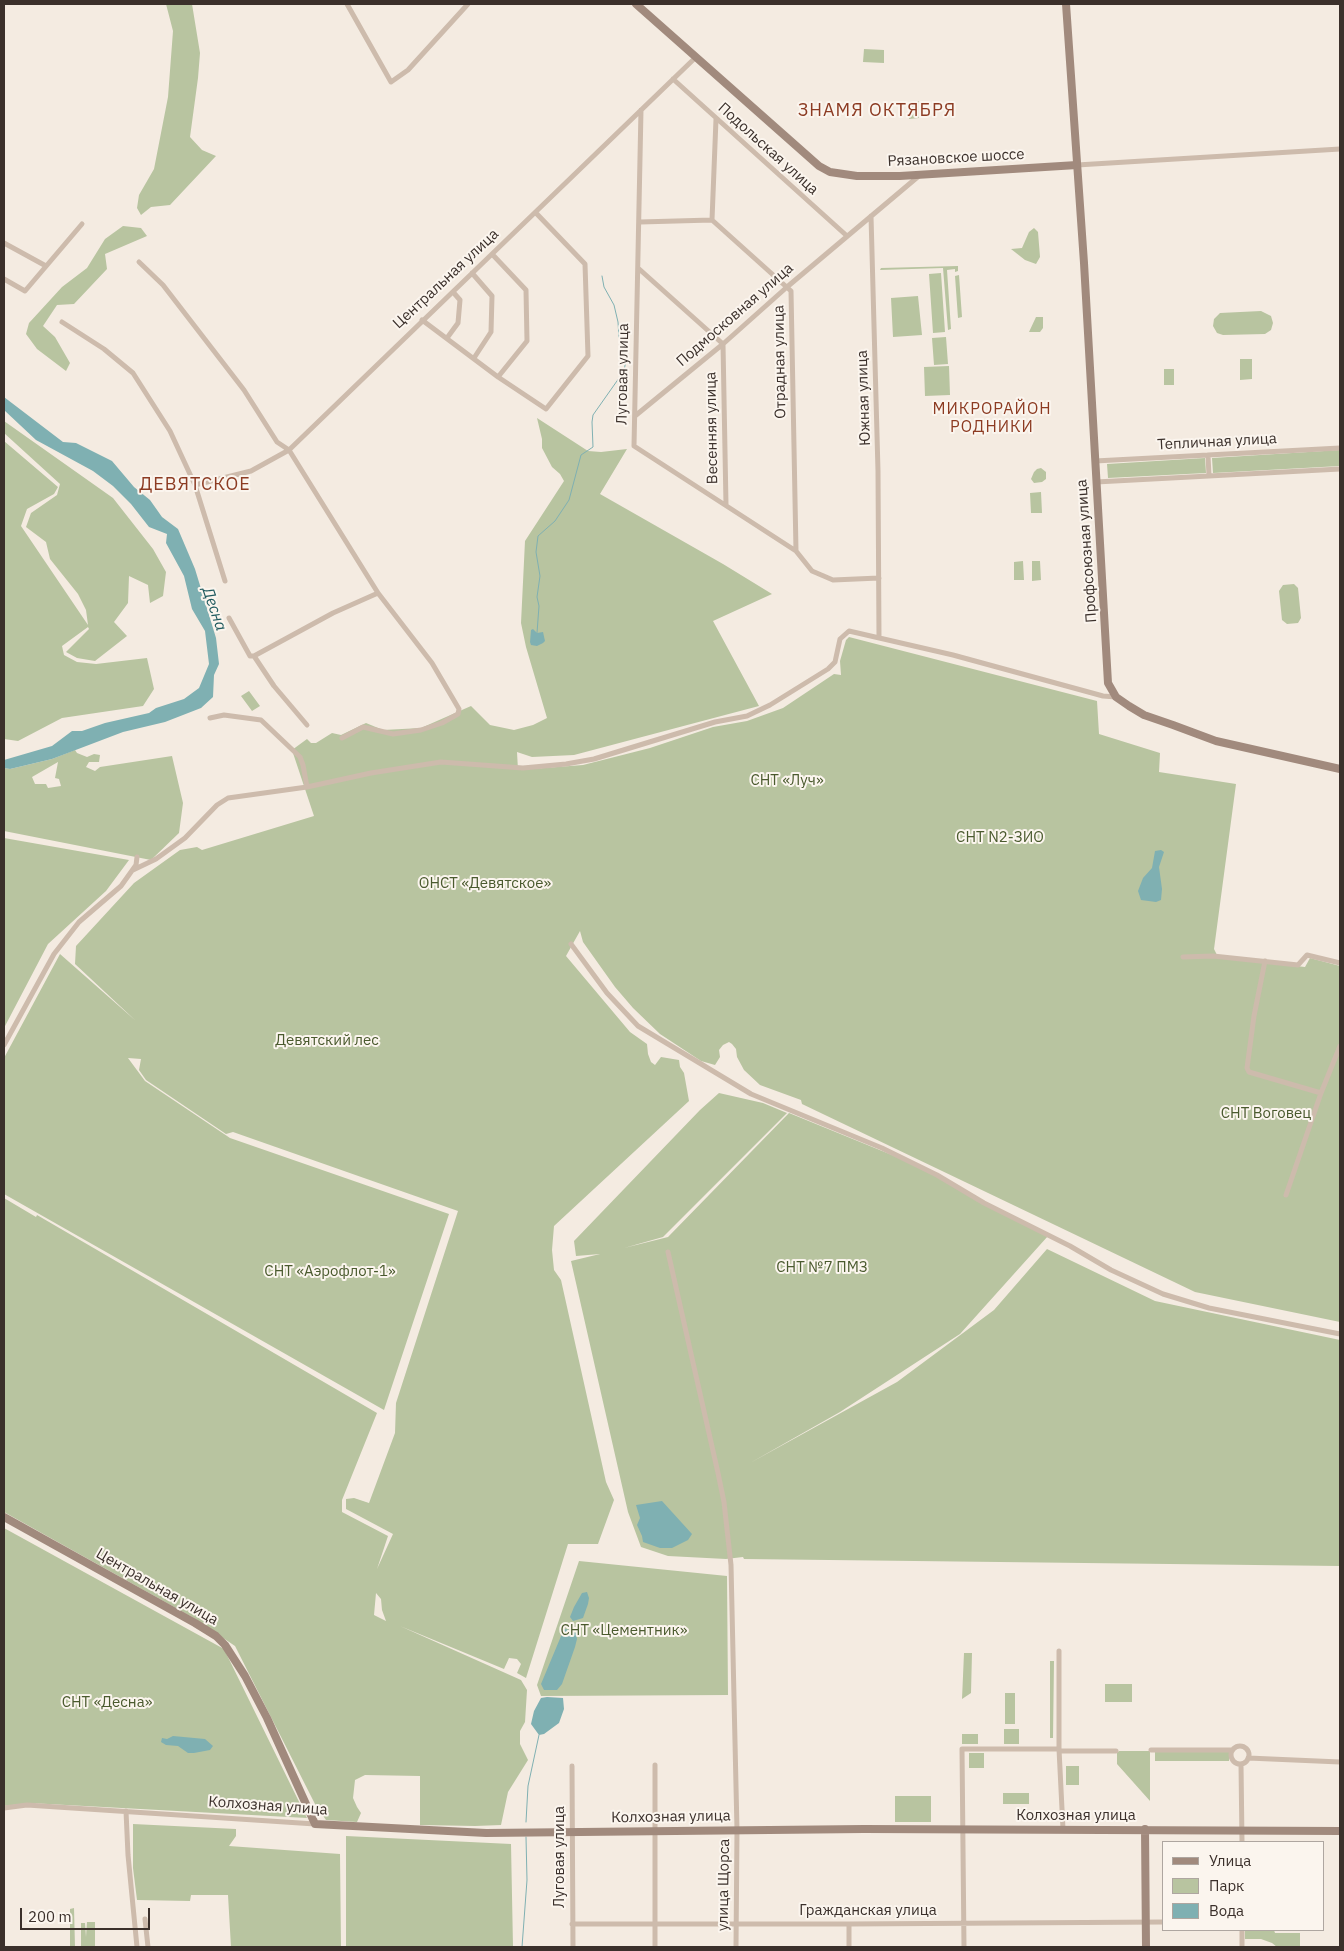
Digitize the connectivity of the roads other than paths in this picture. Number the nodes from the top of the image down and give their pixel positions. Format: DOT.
graph roads {
  1 [pos="347,4"];
  2 [pos="468,4"];
  3 [pos="636,4"];
  4 [pos="1066,4"];
  5 [pos="695,58"];
  6 [pos="673,79"];
  7 [pos="641,110"];
  8 [pos="716,120"];
  9 [pos="1340,149"];
  10 [pos="1077,165"];
  11 [pos="920,175"];
  12 [pos="536,213"];
  13 [pos="871,216"];
  14 [pos="712,220"];
  15 [pos="640,222"];
  16 [pos="82,224"];
  17 [pos="846,236"];
  18 [pos="4,243"];
  19 [pos="492,254"];
  20 [pos="139,262"];
  21 [pos="46,266"];
  22 [pos="638,268"];
  23 [pos="472,273"];
  24 [pos="4,279"];
  25 [pos="787,287"];
  26 [pos="452,292"];
  27 [pos="422,320"];
  28 [pos="62,322"];
  29 [pos="447,338"];
  30 [pos="723,344"];
  31 [pos="474,358"];
  32 [pos="498,377"];
  33 [pos="635,416"];
  34 [pos="1340,448"];
  35 [pos="289,450"];
  36 [pos="1208,455"];
  37 [pos="1095,461"];
  38 [pos="1340,469"];
  39 [pos="1209,476"];
  40 [pos="1096,482"];
  41 [pos="195,485"];
  42 [pos="726,505"];
  43 [pos="796,551"];
  44 [pos="879,578"];
  45 [pos="225,581"];
  46 [pos="378,593"];
  47 [pos="230,618"];
  48 [pos="879,638"];
  49 [pos="254,656"];
  50 [pos="1116,697"];
  51 [pos="210,718"];
  52 [pos="307,725"];
  53 [pos="342,738"];
  54 [pos="1340,769"];
  55 [pos="307,786"];
  56 [pos="137,857"];
  57 [pos="133,870"];
  58 [pos="571,944"];
  59 [pos="1183,957"];
  60 [pos="1265,961"];
  61 [pos="1340,963"];
  62 [pos="4,1045"];
  63 [pos="1340,1046"];
  64 [pos="1321,1093"];
  65 [pos="1286,1195"];
  66 [pos="668,1252"];
  67 [pos="1340,1334"];
  68 [pos="4,1517"];
  69 [pos="1059,1651"];
  70 [pos="1060,1750"];
  71 [pos="1151,1750"];
  72 [pos="1232,1750"];
  73 [pos="1116,1751"];
  74 [pos="1248,1758"];
  75 [pos="1340,1762"];
  76 [pos="1241,1764"];
  77 [pos="655,1765"];
  78 [pos="572,1766"];
  79 [pos="4,1808"];
  80 [pos="126,1811"];
  81 [pos="315,1824"];
  82 [pos="1146,1829"];
  83 [pos="1242,1829"];
  84 [pos="737,1830"];
  85 [pos="963,1830"];
  86 [pos="1062,1830"];
  87 [pos="1340,1831"];
  88 [pos="572,1832"];
  89 [pos="655,1832"];
  90 [pos="1242,1841"];
  91 [pos="145,1919"];
  92 [pos="1146,1922"];
  93 [pos="1162,1922"];
  94 [pos="655,1923"];
  95 [pos="736,1923"];
  96 [pos="964,1923"];
  97 [pos="572,1924"];
  98 [pos="849,1924"];
  99 [pos="1242,1931"];
  100 [pos="138,1947"];
  101 [pos="148,1947"];
  102 [pos="573,1947"];
  103 [pos="655,1947"];
  104 [pos="736,1947"];
  105 [pos="849,1947"];
  106 [pos="964,1947"];
  107 [pos="1146,1947"];
  108 [pos="1242,1947"];
  1 -- 2 [label="street"];
  3 -- 5 [label="street, Рязановское шоссе"];
  4 -- 10 [label="street, Профсоюзная улица"];
  5 -- 6 [label="street, Центральная улица"];
  5 -- 11 [label="street, Рязановское шоссе"];
  6 -- 7 [label="street, Центральная улица"];
  6 -- 8 [label="street, Подольская улица"];
  7 -- 12 [label="street, Центральная улица"];
  7 -- 15 [label="street, Луговая улица"];
  8 -- 14 [label="street"];
  8 -- 17 [label="street, Подольская улица"];
  9 -- 10 [label="street, Рязановское шоссе"];
  10 -- 11 [label="street, Рязановское шоссе"];
  10 -- 37 [label="street, Профсоюзная улица"];
  11 -- 13 [label="street, Подмосковная улица"];
  12 -- 19 [label="street, Центральная улица"];
  12 -- 32 [label="street"];
  13 -- 17 [label="street, Подмосковная улица"];
  13 -- 44 [label="street, Южная улица"];
  14 -- 15 [label="street"];
  14 -- 25 [label="street, Отрадная улица"];
  15 -- 22 [label="street, Луговая улица"];
  16 -- 21 [label="street"];
  17 -- 25 [label="street, Подмосковная улица"];
  18 -- 21 [label="street"];
  19 -- 23 [label="street, Центральная улица"];
  19 -- 32 [label="street"];
  20 -- 35 [label="street"];
  21 -- 24 [label="street"];
  22 -- 30 [label="street"];
  22 -- 33 [label="street, Луговая улица"];
  23 -- 26 [label="street, Центральная улица"];
  23 -- 31 [label="street"];
  25 -- 30 [label="street, Подмосковная улица"];
  25 -- 43 [label="street, Отрадная улица"];
  26 -- 27 [label="street, Центральная улица"];
  26 -- 29 [label="street"];
  27 -- 29 [label="street"];
  27 -- 35 [label="street, Центральная улица"];
  28 -- 41 [label="street"];
  29 -- 31 [label="street"];
  30 -- 33 [label="street, Подмосковная улица"];
  30 -- 42 [label="street, Весенняя улица"];
  31 -- 32 [label="street"];
  33 -- 42 [label="street, Луговая улица"];
  34 -- 36 [label="street, Тепличная улица"];
  35 -- 41 [label="street, Центральная улица"];
  35 -- 46 [label="street"];
  36 -- 37 [label="street, Тепличная улица"];
  36 -- 39 [label="street"];
  37 -- 40 [label="street, Профсоюзная улица"];
  38 -- 39 [label="street"];
  39 -- 40 [label="street"];
  40 -- 50 [label="street, Профсоюзная улица"];
  41 -- 45 [label="street"];
  42 -- 43 [label="street, Луговая улица"];
  43 -- 44 [label="street, Луговая улица"];
  44 -- 48 [label="street, Южная улица"];
  46 -- 49 [label="street"];
  46 -- 53 [label="street"];
  47 -- 49 [label="street"];
  48 -- 50 [label="street"];
  48 -- 55 [label="street"];
  49 -- 52 [label="street"];
  50 -- 54 [label="street"];
  51 -- 55 [label="street"];
  55 -- 57 [label="street"];
  56 -- 57 [label="street"];
  57 -- 62 [label="street"];
  58 -- 67 [label="street"];
  59 -- 60 [label="street"];
  60 -- 61 [label="street"];
  60 -- 64 [label="street"];
  63 -- 64 [label="street"];
  64 -- 65 [label="street"];
  66 -- 84 [label="street, улица Щорса"];
  68 -- 81 [label="street, Центральная улица"];
  69 -- 70 [label="street"];
  70 -- 73 [label="street"];
  70 -- 85 [label="street"];
  70 -- 86 [label="street"];
  71 -- 72 [label="street"];
  72 -- 74 [label="street"];
  72 -- 76 [label="street"];
  74 -- 75 [label="street"];
  74 -- 76 [label="street"];
  76 -- 83 [label="street"];
  77 -- 89 [label="street"];
  78 -- 88 [label="street, Луговая улица"];
  79 -- 80 [label="street, Колхозная улица"];
  80 -- 81 [label="street, Колхозная улица"];
  80 -- 100 [label="street"];
  81 -- 88 [label="street, Колхозная улица"];
  82 -- 83 [label="street, Колхозная улица"];
  82 -- 86 [label="street, Колхозная улица"];
  82 -- 92 [label="street"];
  83 -- 87 [label="street, Колхозная улица"];
  83 -- 90 [label="street"];
  84 -- 85 [label="street, Колхозная улица"];
  84 -- 89 [label="street, Колхозная улица"];
  84 -- 95 [label="street, улица Щорса"];
  85 -- 86 [label="street, Колхозная улица"];
  85 -- 96 [label="street"];
  88 -- 89 [label="street, Колхозная улица"];
  88 -- 97 [label="street, Луговая улица"];
  89 -- 94 [label="street"];
  91 -- 101 [label="street"];
  92 -- 93 [label="street, Гражданская улица"];
  92 -- 96 [label="street, Гражданская улица"];
  92 -- 107 [label="street"];
  94 -- 95 [label="street, Гражданская улица"];
  94 -- 97 [label="street, Гражданская улица"];
  94 -- 103 [label="street"];
  95 -- 98 [label="street, Гражданская улица"];
  95 -- 104 [label="street, улица Щорса"];
  96 -- 98 [label="street, Гражданская улица"];
  96 -- 106 [label="street"];
  97 -- 102 [label="street, Луговая улица"];
  98 -- 105 [label="street"];
  99 -- 108 [label="street"];
}
